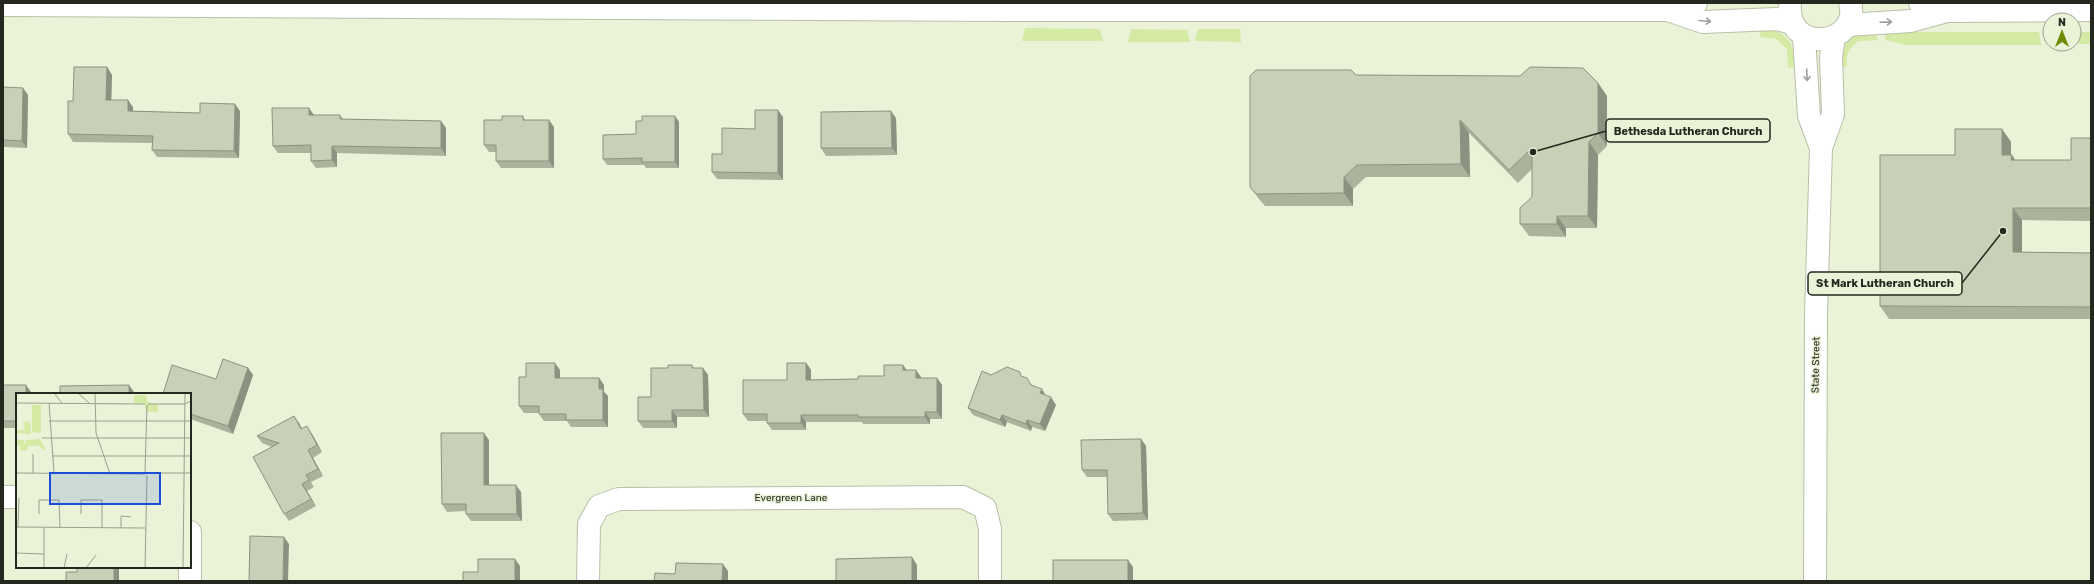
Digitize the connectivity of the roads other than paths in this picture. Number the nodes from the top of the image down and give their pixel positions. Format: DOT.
graph roads {
  1 [pos="1696,3"];
  2 [pos="1850,3"];
  3 [pos="1920,3"];
  4 [pos="80,4"];
  5 [pos="3,6"];
  6 [pos="1146,6"];
  7 [pos="1668,10"];
  8 [pos="2091,10"];
  9 [pos="1948,11"];
  10 [pos="1795,21"];
  11 [pos="1840,31"];
  12 [pos="1821,148"];
  13 [pos="3,497"];
  14 [pos="16,497"];
  15 [pos="190,568"];
  16 [pos="190,581"];
  17 [pos="588,581"];
  18 [pos="990,581"];
  19 [pos="1815,581"];
  1 -- 7 [label="street"];
  2 -- 11 [label="street, State Street"];
  3 -- 9 [label="street"];
  4 -- 5 [label="street"];
  4 -- 6 [label="street"];
  6 -- 7 [label="street"];
  7 -- 10 [label="street, one-way"];
  8 -- 9 [label="street"];
  11 -- 9 [label="street, one-way"];
  10 -- 11 [label="street"];
  10 -- 12 [label="street, State Street, one-way"];
  11 -- 12 [label="street, State Street"];
  12 -- 19 [label="street, State Street"];
  13 -- 14 [label="street"];
  15 -- 16 [label="street"];
  17 -- 18 [label="street, Evergreen Lane"];
}
